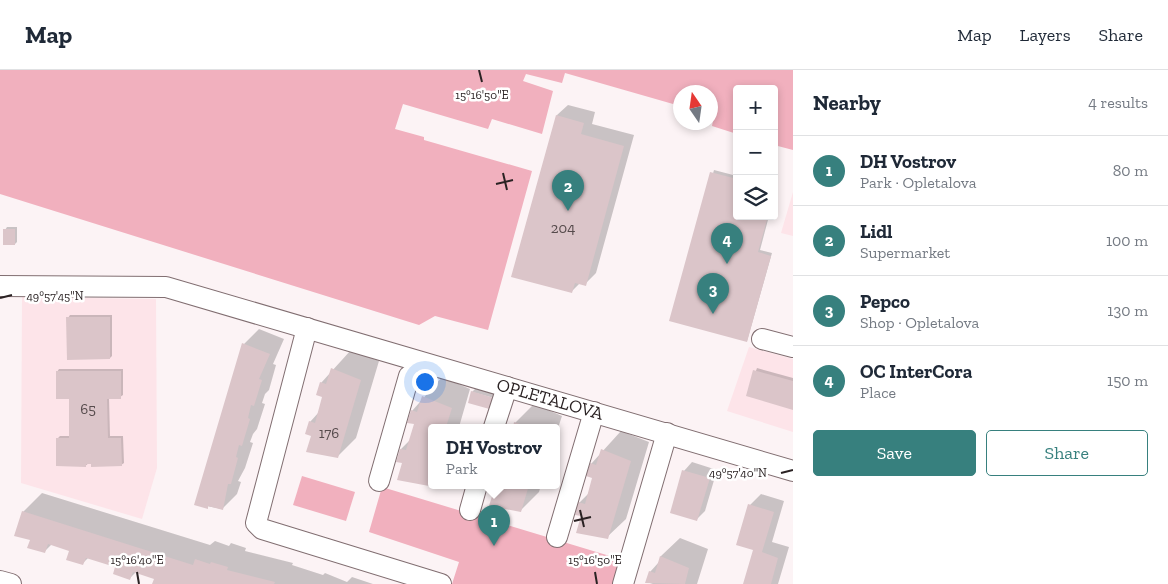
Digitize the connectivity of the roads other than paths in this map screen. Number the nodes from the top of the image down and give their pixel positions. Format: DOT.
graph roads {
  1 [pos="0,286"];
  2 [pos="307,328"];
  3 [pos="762,339"];
  4 [pos="793,347"];
  5 [pos="410,376"];
  6 [pos="507,387"];
  7 [pos="594,412"];
  8 [pos="495,424"];
  9 [pos="667,434"];
  10 [pos="793,472"];
  11 [pos="379,481"];
  12 [pos="477,489"];
  13 [pos="470,510"];
  14 [pos="557,537"];
  15 [pos="0,581"];
  16 [pos="11,584"];
  17 [pos="441,584"];
  18 [pos="623,584"];
  1 -- 2 [label="street, OPLETALOVA"];
  2 -- 6 [label="street, OPLETALOVA"];
  2 -- 17 [label="street"];
  3 -- 4 [label="street"];
  5 -- 11 [label="street"];
  6 -- 7 [label="street, OPLETALOVA"];
  6 -- 8 [label="street"];
  7 -- 9 [label="street, OPLETALOVA"];
  7 -- 14 [label="street"];
  9 -- 10 [label="street, OPLETALOVA"];
  9 -- 18 [label="street"];
  12 -- 13 [label="street"];
  15 -- 16 [label="street"];
}
